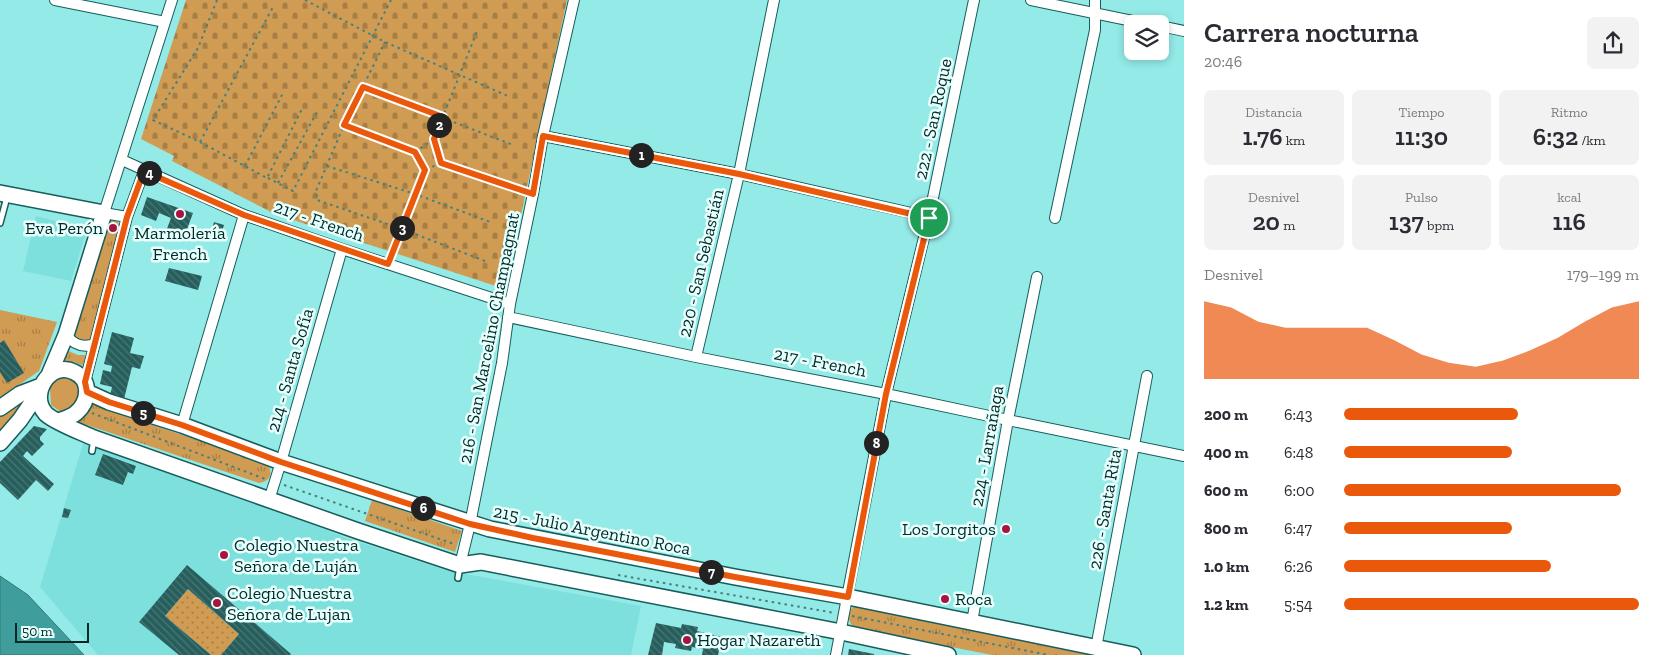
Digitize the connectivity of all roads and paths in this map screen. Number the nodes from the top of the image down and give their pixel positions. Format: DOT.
graph roads {
  1 [pos="55,0"];
  2 [pos="172,0"];
  3 [pos="217,0"];
  4 [pos="305,0"];
  5 [pos="391,0"];
  6 [pos="574,0"];
  7 [pos="774,0"];
  8 [pos="974,0"];
  9 [pos="1031,0"];
  10 [pos="1095,0"];
  11 [pos="273,7"];
  12 [pos="1095,13"];
  13 [pos="1124,19"];
  14 [pos="165,22"];
  15 [pos="1169,28"];
  16 [pos="478,30"];
  17 [pos="1184,31"];
  18 [pos="372,35"];
  19 [pos="385,42"];
  20 [pos="459,75"];
  21 [pos="363,87"];
  22 [pos="283,93"];
  23 [pos="510,97"];
  24 [pos="303,107"];
  25 [pos="317,112"];
  26 [pos="443,117"];
  27 [pos="344,125"];
  28 [pos="543,136"];
  29 [pos="434,139"];
  30 [pos="200,142"];
  31 [pos="513,145"];
  32 [pos="415,152"];
  33 [pos="122,160"];
  34 [pos="441,163"];
  35 [pos="245,166"];
  36 [pos="327,166"];
  37 [pos="425,170"];
  38 [pos="144,171"];
  39 [pos="739,174"];
  40 [pos="264,176"];
  41 [pos="278,183"];
  42 [pos="4,194"];
  43 [pos="415,194"];
  44 [pos="533,194"];
  45 [pos="104,214"];
  46 [pos="244,215"];
  47 [pos="127,217"];
  48 [pos="929,218"];
  49 [pos="1055,218"];
  50 [pos="0,223"];
  51 [pos="493,223"];
  52 [pos="402,229"];
  53 [pos="342,249"];
  54 [pos="485,261"];
  55 [pos="388,264"];
  56 [pos="1037,276"];
  57 [pos="510,304"];
  58 [pos="508,317"];
  59 [pos="66,335"];
  60 [pos="95,344"];
  61 [pos="696,357"];
  62 [pos="1147,376"];
  63 [pos="43,384"];
  64 [pos="86,387"];
  65 [pos="886,394"];
  66 [pos="0,408"];
  67 [pos="55,419"];
  68 [pos="20,420"];
  69 [pos="1008,420"];
  70 [pos="182,425"];
  71 [pos="0,443"];
  72 [pos="1133,446"];
  73 [pos="1184,456"];
  74 [pos="281,462"];
  75 [pos="269,500"];
  76 [pos="470,524"];
  77 [pos="459,571"];
  78 [pos="848,597"];
  79 [pos="972,622"];
  80 [pos="841,632"];
  81 [pos="1096,648"];
  82 [pos="836,655"];
  83 [pos="948,655"];
  84 [pos="1133,655"];
  1 -- 14 [label="street"];
  2 -- 14 [label="street"];
  3 -- 30 [label="path"];
  4 -- 18 [label="path"];
  5 -- 18 [label="path"];
  6 -- 28 [label="street, 216 - San Marcelino Champagnat"];
  7 -- 39 [label="street, 220 - San Sebastián"];
  8 -- 48 [label="street, 222 - San Roque"];
  9 -- 12 [label="street"];
  10 -- 12 [label="street"];
  11 -- 30 [label="path"];
  12 -- 13 [label="street"];
  12 -- 49 [label="street"];
  14 -- 33 [label="street"];
  15 -- 17 [label="street"];
  16 -- 20 [label="path"];
  18 -- 19 [label="path"];
  18 -- 41 [label="path"];
  19 -- 20 [label="path"];
  19 -- 21 [label="path"];
  20 -- 23 [label="path"];
  20 -- 26 [label="path"];
  21 -- 26 [label="path"];
  21 -- 27 [label="path"];
  22 -- 35 [label="path"];
  24 -- 40 [label="path"];
  25 -- 41 [label="path"];
  26 -- 29 [label="path"];
  26 -- 31 [label="path"];
  27 -- 32 [label="path"];
  27 -- 36 [label="path"];
  28 -- 39 [label="street"];
  28 -- 44 [label="street, 216 - San Marcelino Champagnat"];
  29 -- 32 [label="path"];
  29 -- 34 [label="path"];
  30 -- 35 [label="path"];
  32 -- 37 [label="path"];
  33 -- 38 [label="street, 217 - French"];
  33 -- 45 [label="street"];
  34 -- 37 [label="path"];
  34 -- 44 [label="path"];
  35 -- 40 [label="path"];
  36 -- 43 [label="path"];
  36 -- 52 [label="path"];
  37 -- 43 [label="path"];
  38 -- 46 [label="street, 217 - French"];
  38 -- 47 [label="street"];
  39 -- 48 [label="street"];
  39 -- 61 [label="street, 220 - San Sebastián"];
  40 -- 41 [label="path"];
  42 -- 45 [label="street"];
  42 -- 50 [label="lane"];
  43 -- 51 [label="path"];
  43 -- 52 [label="path"];
  44 -- 57 [label="street, 216 - San Marcelino Champagnat"];
  45 -- 47 [label="street"];
  45 -- 59 [label="street"];
  46 -- 53 [label="street, 217 - French"];
  46 -- 70 [label="street"];
  47 -- 60 [label="street"];
  48 -- 65 [label="street, 222 - San Roque"];
  52 -- 54 [label="path"];
  52 -- 55 [label="path"];
  53 -- 55 [label="street, 217 - French"];
  53 -- 74 [label="street, 214 - Santa Sofía"];
  55 -- 57 [label="street, 217 - French"];
  56 -- 69 [label="street, 224 - Larrañaga"];
  57 -- 58 [label="street, 216 - San Marcelino Champagnat"];
  58 -- 61 [label="street, 217 - French"];
  58 -- 76 [label="street, 216 - San Marcelino Champagnat"];
  59 -- 60 [label="street"];
  59 -- 63 [label="street"];
  60 -- 64 [label="street"];
  61 -- 65 [label="street, 217 - French"];
  62 -- 72 [label="street, 226 - Santa Rita"];
  63 -- 64 [label="street"];
  63 -- 66 [label="street"];
  63 -- 67 [label="street"];
  63 -- 68 [label="street"];
  64 -- 67 [label="street"];
  64 -- 70 [label="street, 215 - Julio Argentino Roca"];
  65 -- 69 [label="street, 217 - French"];
  65 -- 78 [label="street, 222 - San Roque"];
  67 -- 68 [label="street"];
  67 -- 75 [label="street"];
  68 -- 71 [label="street"];
  69 -- 72 [label="street, 217 - French"];
  69 -- 79 [label="street, 224 - Larrañaga"];
  70 -- 74 [label="street, 215 - Julio Argentino Roca"];
  72 -- 73 [label="street, 217 - French"];
  72 -- 81 [label="street, 226 - Santa Rita"];
  74 -- 75 [label="street, 214 - Santa Sofía"];
  74 -- 76 [label="street, 215 - Julio Argentino Roca"];
  75 -- 77 [label="street"];
  76 -- 77 [label="street, 216 - San Marcelino Champagnat"];
  76 -- 78 [label="street, 215 - Julio Argentino Roca"];
  77 -- 80 [label="street"];
  78 -- 79 [label="street, 215 - Julio Argentino Roca"];
  78 -- 80 [label="street, 222 - San Roque"];
  79 -- 81 [label="street, 215 - Julio Argentino Roca"];
  80 -- 82 [label="street, 222 - San Roque"];
  80 -- 83 [label="street"];
  81 -- 84 [label="street, 215 - Julio Argentino Roca"];
}
